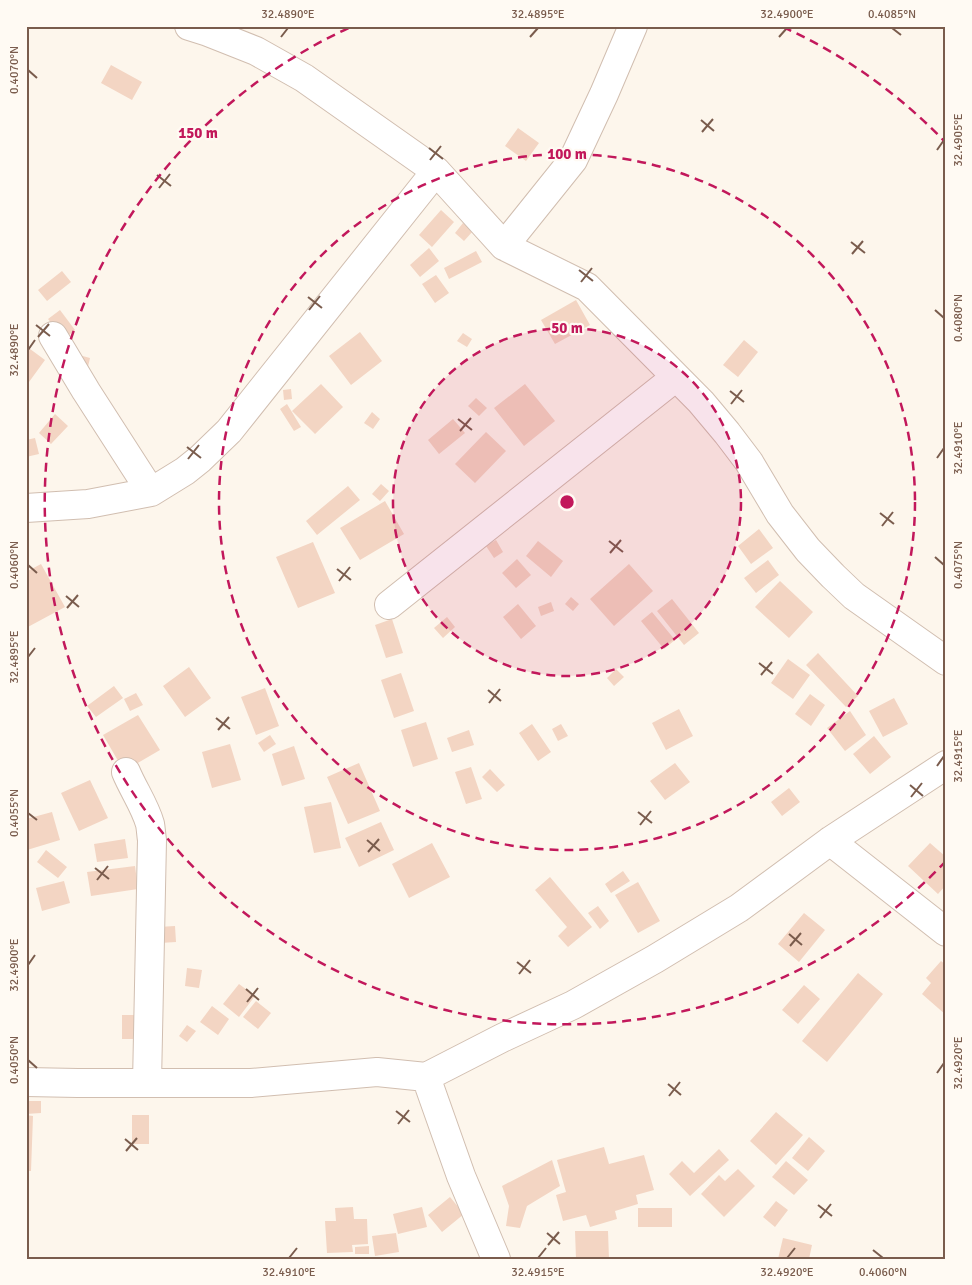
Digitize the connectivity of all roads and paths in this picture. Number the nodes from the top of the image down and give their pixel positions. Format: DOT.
graph roads {
  1 [pos="189,26"];
  2 [pos="633,26"];
  3 [pos="436,171"];
  4 [pos="504,246"];
  5 [pos="53,336"];
  6 [pos="676,377"];
  7 [pos="150,492"];
  8 [pos="26,508"];
  9 [pos="389,605"];
  10 [pos="946,661"];
  11 [pos="946,765"];
  12 [pos="126,772"];
  13 [pos="830,841"];
  14 [pos="946,932"];
  15 [pos="426,1076"];
  16 [pos="26,1082"];
  17 [pos="147,1083"];
  18 [pos="496,1259"];
  1 -- 3 [label="street"];
  2 -- 4 [label="street"];
  3 -- 4 [label="street"];
  3 -- 7 [label="street"];
  4 -- 6 [label="street"];
  5 -- 7 [label="street"];
  6 -- 9 [label="street"];
  6 -- 10 [label="street"];
  7 -- 8 [label="street"];
  11 -- 13 [label="street"];
  12 -- 17 [label="street"];
  13 -- 14 [label="street"];
  13 -- 15 [label="street"];
  15 -- 17 [label="street"];
  15 -- 18 [label="street"];
  16 -- 17 [label="street"];
}
